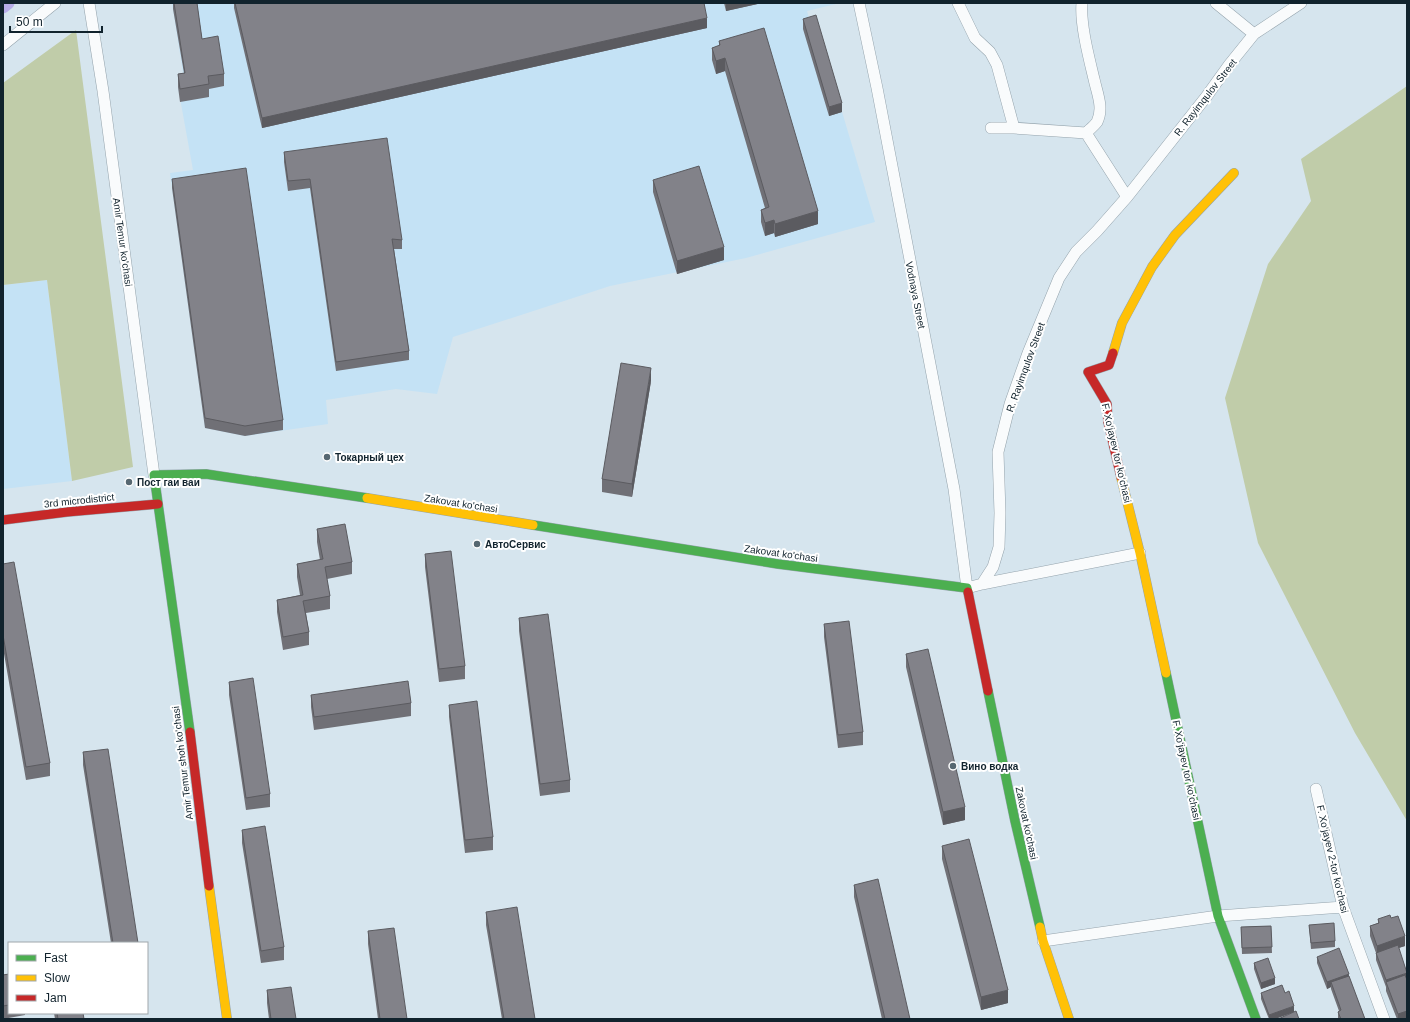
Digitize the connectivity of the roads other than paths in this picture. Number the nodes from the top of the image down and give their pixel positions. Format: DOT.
graph roads {
  1 [pos="55,3"];
  2 [pos="859,3"];
  3 [pos="958,3"];
  4 [pos="1082,3"];
  5 [pos="1216,3"];
  6 [pos="1301,3"];
  7 [pos="90,6"];
  8 [pos="1254,34"];
  9 [pos="3,45"];
  10 [pos="991,128"];
  11 [pos="1014,128"];
  12 [pos="1086,134"];
  13 [pos="1234,173"];
  14 [pos="1127,198"];
  15 [pos="154,475"];
  16 [pos="158,504"];
  17 [pos="3,520"];
  18 [pos="1140,553"];
  19 [pos="982,584"];
  20 [pos="967,588"];
  21 [pos="1316,789"];
  22 [pos="1342,907"];
  23 [pos="1218,916"];
  24 [pos="1043,941"];
  25 [pos="227,1019"];
  26 [pos="1069,1019"];
  27 [pos="1256,1019"];
  28 [pos="1384,1019"];
  1 -- 9 [label="street"];
  2 -- 20 [label="street, Vodnaya Street"];
  3 -- 11 [label="street"];
  4 -- 12 [label="street"];
  5 -- 8 [label="street"];
  6 -- 8 [label="street, R. Rayimqulov Street"];
  7 -- 15 [label="street, Amir Temur ko'chasi"];
  8 -- 14 [label="street, R. Rayimqulov Street"];
  10 -- 11 [label="street"];
  11 -- 12 [label="street"];
  12 -- 14 [label="street"];
  13 -- 18 [label="main road, F. Xo‘jayev tor ko‘chasi"];
  14 -- 19 [label="street, R. Rayimqulov Street"];
  15 -- 16 [label="main road, Amir Temur shoh ko‘chasi"];
  15 -- 20 [label="main road, Zakovat ko'chasi"];
  16 -- 17 [label="main road, 3rd microdistrict"];
  16 -- 25 [label="main road, Amir Temur shoh ko‘chasi"];
  18 -- 19 [label="street"];
  18 -- 23 [label="main road, F. Xo‘jayev tor ko‘chasi"];
  19 -- 20 [label="street"];
  20 -- 24 [label="main road, Zakovat ko'chasi"];
  21 -- 22 [label="street, F. Xo‘jayev 2-tor ko‘chasi"];
  22 -- 23 [label="street"];
  22 -- 28 [label="street, F. Xo‘jayev 2-tor ko‘chasi"];
  23 -- 24 [label="street"];
  23 -- 27 [label="main road, F. Xo‘jayev tor ko‘chasi"];
  24 -- 26 [label="main road, Zakovat ko'chasi"];
}
